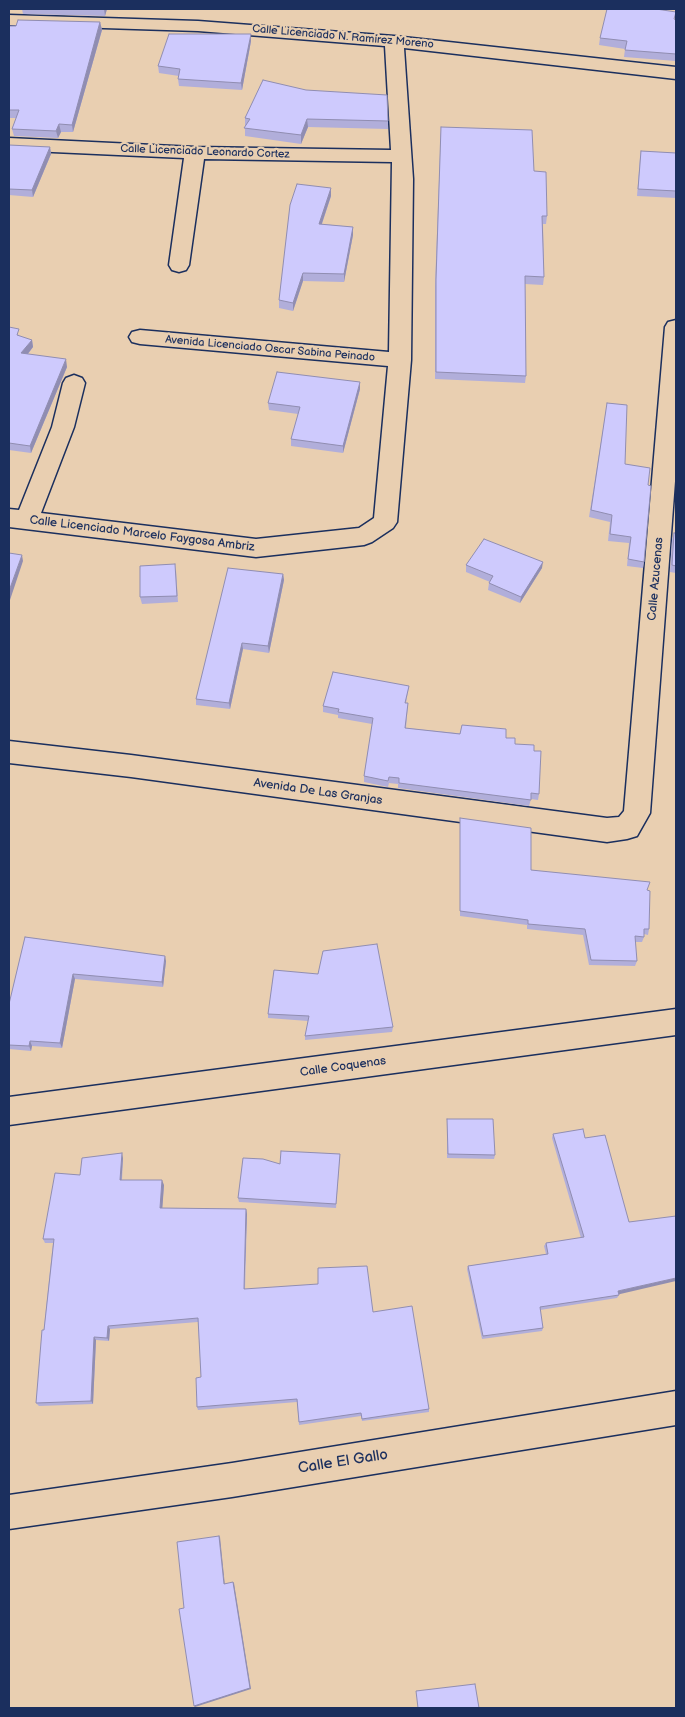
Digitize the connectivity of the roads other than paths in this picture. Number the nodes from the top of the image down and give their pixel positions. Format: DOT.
graph roads {
  1 [pos="9,20"];
  2 [pos="394,41"];
  3 [pos="676,73"];
  4 [pos="9,144"];
  5 [pos="195,152"];
  6 [pos="401,156"];
  7 [pos="179,265"];
  8 [pos="676,327"];
  9 [pos="140,338"];
  10 [pos="400,360"];
  11 [pos="74,383"];
  12 [pos="18,519"];
  13 [pos="9,752"];
  14 [pos="627,828"];
  15 [pos="676,1022"];
  16 [pos="9,1111"];
  17 [pos="676,1408"];
  18 [pos="9,1512"];
  1 -- 2 [label="street, Calle Licenciado N. Ramírez Moreno"];
  2 -- 3 [label="street, Calle Licenciado N. Ramírez Moreno"];
  2 -- 6 [label="street"];
  4 -- 5 [label="street, Calle Licenciado Leonardo Cortez"];
  5 -- 6 [label="street, Calle Licenciado Leonardo Cortez"];
  5 -- 7 [label="street"];
  6 -- 10 [label="street"];
  8 -- 14 [label="street, Calle Azucenas"];
  9 -- 10 [label="street, Avenida Licenciado Oscar Sabina Peinado"];
  10 -- 12 [label="street, Calle Licenciado Marcelo Faygosa Ambriz"];
  11 -- 12 [label="street"];
  13 -- 14 [label="street, Avenida De Las Granjas"];
  15 -- 16 [label="street, Calle Coquenas"];
  17 -- 18 [label="street, Calle El Gallo"];
}
